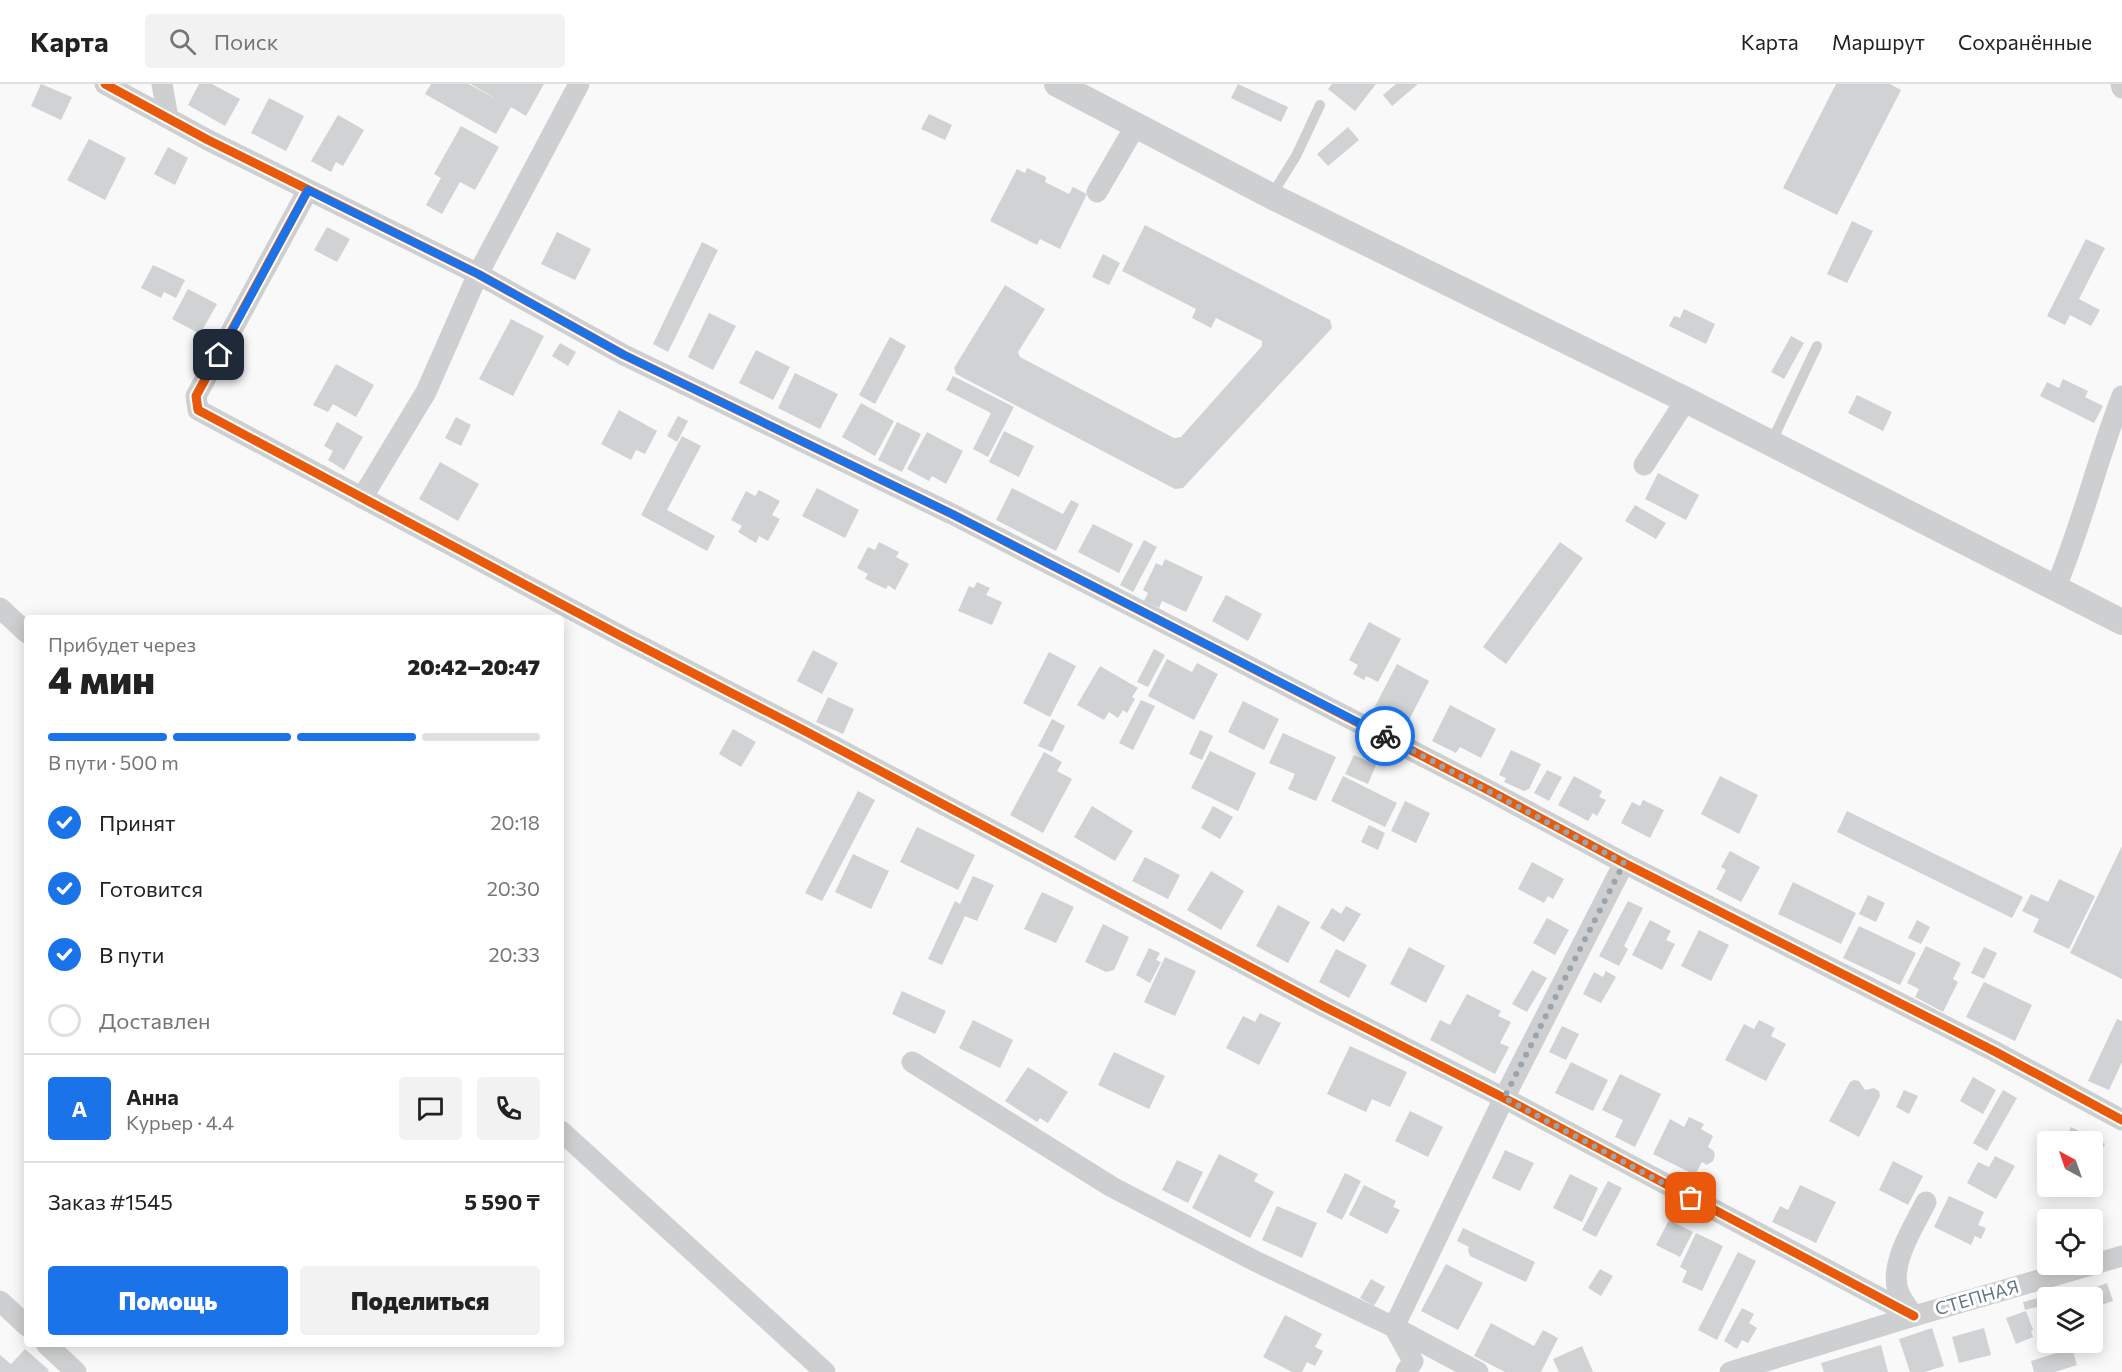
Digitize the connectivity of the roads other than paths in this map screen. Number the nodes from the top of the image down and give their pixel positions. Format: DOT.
graph roads {
  1 [pos="105,84"];
  2 [pos="162,84"];
  3 [pos="579,84"];
  4 [pos="1057,84"];
  5 [pos="1320,105"];
  6 [pos="168,118"];
  7 [pos="1136,125"];
  8 [pos="308,190"];
  9 [pos="1098,192"];
  10 [pos="1271,196"];
  11 [pos="478,274"];
  12 [pos="1817,346"];
  13 [pos="2122,396"];
  14 [pos="1686,400"];
  15 [pos="1770,443"];
  16 [pos="1644,465"];
  17 [pos="362,498"];
  18 [pos="2055,589"];
  19 [pos="0,608"];
  20 [pos="2122,622"];
  21 [pos="24,630"];
  22 [pos="1624,863"];
  23 [pos="912,1062"];
  24 [pos="1504,1098"];
  25 [pos="2122,1120"];
  26 [pos="564,1134"];
  27 [pos="1926,1202"];
  28 [pos="2122,1256"];
  29 [pos="0,1301"];
  30 [pos="1914,1316"];
  31 [pos="24,1323"];
  32 [pos="1394,1327"];
  33 [pos="49,1347"];
  34 [pos="76,1372"];
  35 [pos="825,1372"];
  36 [pos="1406,1372"];
  37 [pos="1478,1372"];
  38 [pos="1730,1372"];
  1 -- 6 [label="street"];
  2 -- 6 [label="street"];
  3 -- 11 [label="street"];
  4 -- 7 [label="street"];
  5 -- 10 [label="lane"];
  6 -- 8 [label="street"];
  7 -- 9 [label="street"];
  7 -- 10 [label="street"];
  8 -- 11 [label="street"];
  8 -- 17 [label="street"];
  10 -- 14 [label="street"];
  11 -- 17 [label="street"];
  11 -- 22 [label="street"];
  12 -- 15 [label="lane"];
  13 -- 18 [label="street"];
  14 -- 15 [label="street"];
  14 -- 16 [label="street"];
  15 -- 18 [label="street"];
  17 -- 24 [label="street"];
  18 -- 20 [label="street"];
  19 -- 21 [label="street"];
  22 -- 24 [label="street"];
  22 -- 25 [label="street"];
  23 -- 32 [label="street"];
  24 -- 30 [label="street"];
  24 -- 32 [label="street"];
  26 -- 35 [label="street"];
  27 -- 30 [label="street"];
  28 -- 30 [label="street, СТЕПНАЯ"];
  29 -- 31 [label="street"];
  30 -- 38 [label="street, СТЕПНАЯ"];
  32 -- 36 [label="street"];
  32 -- 37 [label="street"];
  33 -- 34 [label="street"];
}
